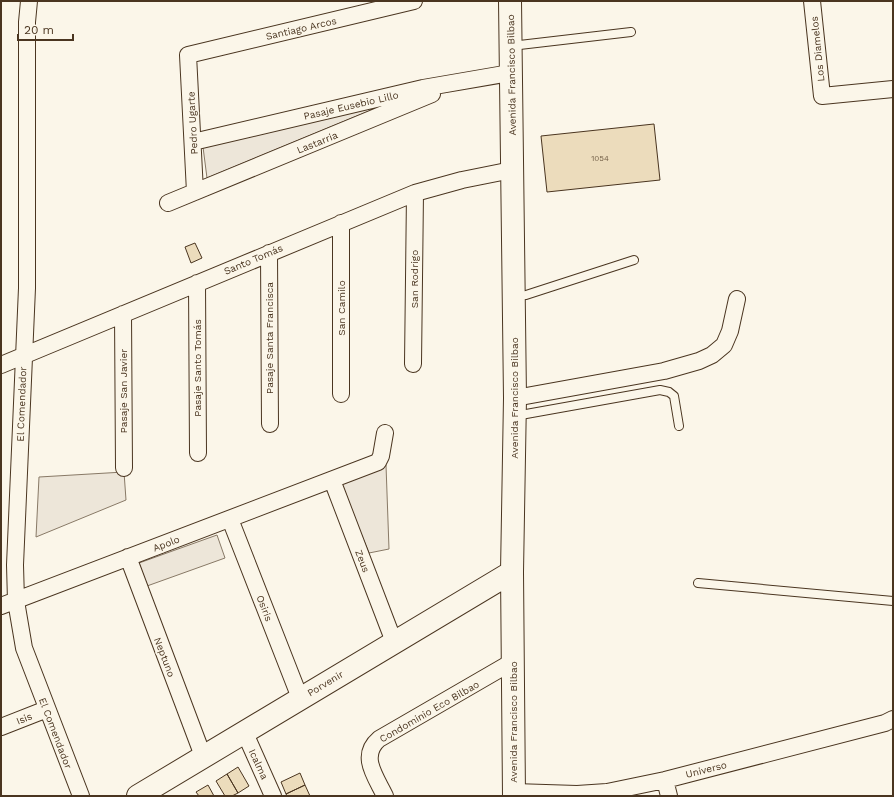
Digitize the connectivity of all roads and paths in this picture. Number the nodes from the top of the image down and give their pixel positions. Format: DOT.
graph roads {
  1 [pos="29,1"];
  2 [pos="414,1"];
  3 [pos="510,1"];
  4 [pos="812,1"];
  5 [pos="631,32"];
  6 [pos="510,46"];
  7 [pos="188,55"];
  8 [pos="510,73"];
  9 [pos="465,81"];
  10 [pos="893,89"];
  11 [pos="193,142"];
  12 [pos="512,170"];
  13 [pos="195,192"];
  14 [pos="415,194"];
  15 [pos="168,203"];
  16 [pos="340,223"];
  17 [pos="269,253"];
  18 [pos="634,260"];
  19 [pos="197,283"];
  20 [pos="513,297"];
  21 [pos="737,299"];
  22 [pos="123,314"];
  23 [pos="23,356"];
  24 [pos="413,364"];
  25 [pos="1,365"];
  26 [pos="341,394"];
  27 [pos="515,407"];
  28 [pos="270,424"];
  29 [pos="679,426"];
  30 [pos="385,434"];
  31 [pos="198,454"];
  32 [pos="124,468"];
  33 [pos="332,480"];
  34 [pos="230,519"];
  35 [pos="128,557"];
  36 [pos="512,572"];
  37 [pos="698,583"];
  38 [pos="16,600"];
  39 [pos="893,601"];
  40 [pos="1,606"];
  41 [pos="394,642"];
  42 [pos="512,662"];
  43 [pos="300,698"];
  44 [pos="47,709"];
  45 [pos="893,719"];
  46 [pos="1,727"];
  47 [pos="244,732"];
  48 [pos="203,756"];
  49 [pos="665,780"];
  50 [pos="514,794"];
  51 [pos="81,796"];
  52 [pos="138,796"];
  53 [pos="273,796"];
  54 [pos="385,796"];
  55 [pos="669,796"];
  1 -- 23 [label="street, El Comendador"];
  2 -- 7 [label="street, Santiago Arcos"];
  3 -- 6 [label="main road, Avenida Francisco Bilbao"];
  4 -- 10 [label="street, Los Diamelos"];
  5 -- 6 [label="lane"];
  6 -- 8 [label="main road, Avenida Francisco Bilbao"];
  7 -- 11 [label="street, Pedro Ugarte"];
  8 -- 9 [label="street, Pasaje Eusebio Lillo"];
  8 -- 12 [label="main road, Avenida Francisco Bilbao"];
  9 -- 11 [label="street, Pasaje Eusebio Lillo"];
  9 -- 13 [label="street, Lastarria"];
  11 -- 13 [label="street, Pedro Ugarte"];
  12 -- 14 [label="street, Santo Tomás"];
  12 -- 20 [label="main road, Avenida Francisco Bilbao"];
  13 -- 15 [label="street, Lastarria"];
  14 -- 16 [label="street, Santo Tomás"];
  14 -- 24 [label="street, San Rodrigo"];
  16 -- 17 [label="street, Santo Tomás"];
  16 -- 26 [label="street, San Camilo"];
  17 -- 19 [label="street, Santo Tomás"];
  17 -- 28 [label="street, Pasaje Santa Francisca"];
  18 -- 20 [label="lane"];
  19 -- 22 [label="street, Santo Tomás"];
  19 -- 31 [label="street, Pasaje Santo Tomás"];
  20 -- 27 [label="main road, Avenida Francisco Bilbao"];
  21 -- 27 [label="street"];
  22 -- 23 [label="street, Santo Tomás"];
  22 -- 32 [label="street, Pasaje San Javier"];
  23 -- 25 [label="street, Santo Tomás"];
  23 -- 38 [label="street, El Comendador"];
  27 -- 29 [label="lane"];
  27 -- 36 [label="main road, Avenida Francisco Bilbao"];
  30 -- 33 [label="street, Apolo"];
  33 -- 34 [label="street, Apolo"];
  33 -- 41 [label="street, Zeus"];
  34 -- 35 [label="street, Apolo"];
  34 -- 43 [label="street, Osiris"];
  35 -- 38 [label="street, Apolo"];
  35 -- 48 [label="street, Neptuno"];
  36 -- 41 [label="main road, Porvenir"];
  36 -- 42 [label="main road, Avenida Francisco Bilbao"];
  37 -- 39 [label="lane"];
  38 -- 40 [label="street, Apolo"];
  38 -- 44 [label="street, El Comendador"];
  41 -- 43 [label="main road, Porvenir"];
  42 -- 50 [label="main road, Avenida Francisco Bilbao"];
  42 -- 54 [label="street, Condominio Eco Bilbao"];
  43 -- 47 [label="main road, Porvenir"];
  44 -- 46 [label="street, Isis"];
  44 -- 51 [label="street, El Comendador"];
  45 -- 49 [label="street, Universo"];
  47 -- 48 [label="main road, Porvenir"];
  47 -- 53 [label="street, Icalma"];
  48 -- 52 [label="main road, Porvenir"];
  49 -- 50 [label="street, Universo"];
  49 -- 55 [label="street"];
}
